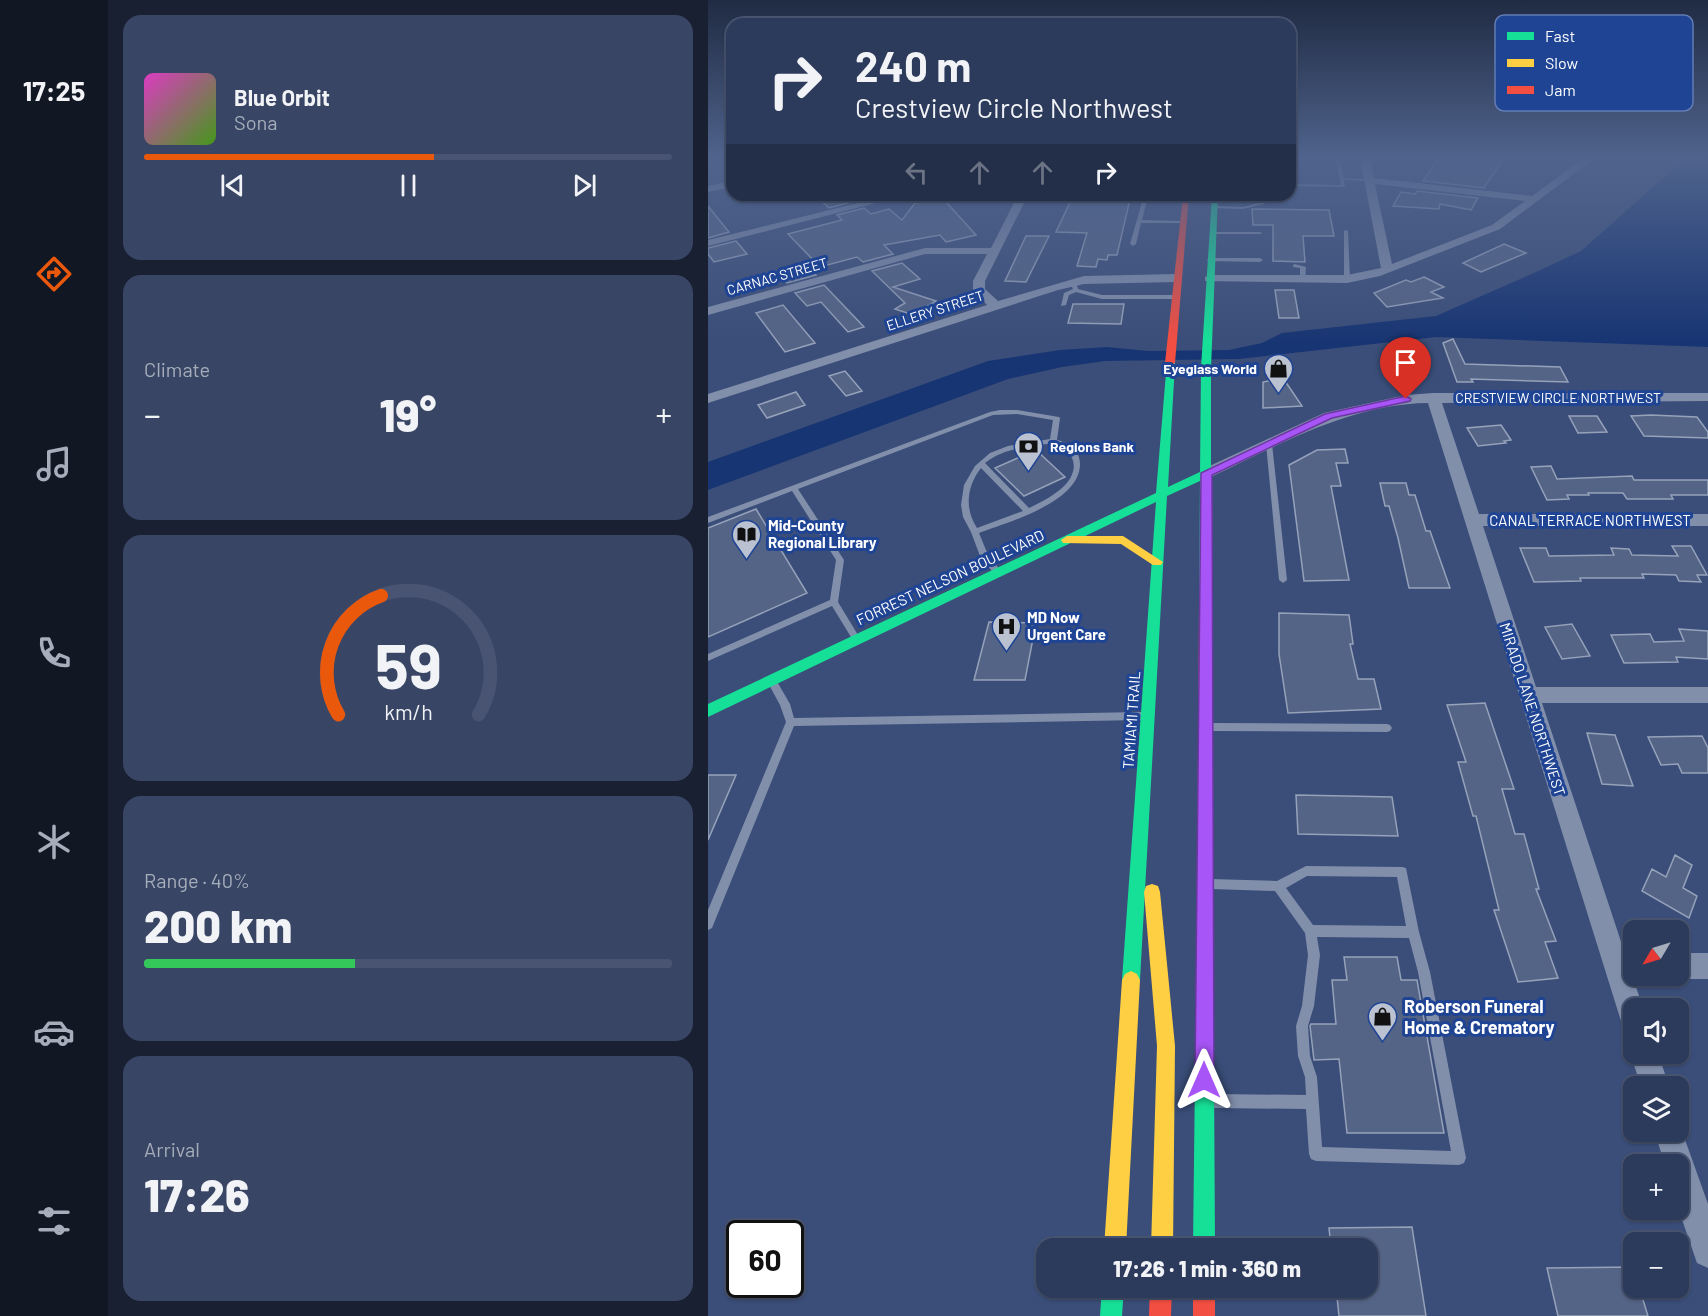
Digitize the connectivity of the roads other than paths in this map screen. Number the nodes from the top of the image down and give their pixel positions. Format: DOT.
graph roads {
  1 [pos="803,219"];
  2 [pos="1011,219"];
  3 [pos="1213,219"];
  4 [pos="1377,219"];
  5 [pos="1507,219"];
  6 [pos="1139,221"];
  7 [pos="1183,222"];
  8 [pos="1346,231"];
  9 [pos="1212,232"];
  10 [pos="1260,233"];
  11 [pos="708,243"];
  12 [pos="1133,244"];
  13 [pos="1180,248"];
  14 [pos="995,251"];
  15 [pos="1210,260"];
  16 [pos="1260,260"];
  17 [pos="1295,266"];
  18 [pos="1387,270"];
  19 [pos="1176,278"];
  20 [pos="1209,279"];
  21 [pos="1303,279"];
  22 [pos="1347,279"];
  23 [pos="1074,286"];
  24 [pos="1174,297"];
  25 [pos="1208,303"];
  26 [pos="1063,305"];
  27 [pos="996,306"];
  28 [pos="708,311"];
  29 [pos="1433,397"];
  30 [pos="1708,397"];
  31 [pos="708,399"];
  32 [pos="1053,441"];
  33 [pos="1269,444"];
  34 [pos="982,464"];
  35 [pos="1207,473"];
  36 [pos="794,488"];
  37 [pos="1161,495"];
  38 [pos="1028,512"];
  39 [pos="708,520"];
  40 [pos="1472,520"];
  41 [pos="1708,520"];
  42 [pos="975,532"];
  43 [pos="1067,540"];
  44 [pos="1157,561"];
  45 [pos="998,573"];
  46 [pos="1283,580"];
  47 [pos="834,602"];
  48 [pos="857,640"];
  49 [pos="708,658"];
  50 [pos="772,681"];
  51 [pos="1529,695"];
  52 [pos="1708,695"];
  53 [pos="708,711"];
  54 [pos="1148,716"];
  55 [pos="790,722"];
  56 [pos="1206,727"];
  57 [pos="1387,728"];
  58 [pos="1143,793"];
  59 [pos="1205,883"];
  60 [pos="1278,886"];
  61 [pos="708,924"];
  62 [pos="1310,931"];
  63 [pos="1413,932"];
  64 [pos="1623,960"];
  65 [pos="1689,966"];
  66 [pos="1708,966"];
  67 [pos="1204,1101"];
  68 [pos="1312,1102"];
  69 [pos="1673,1142"];
  70 [pos="1116,1238"];
  71 [pos="1162,1238"];
  72 [pos="1204,1238"];
  73 [pos="1708,1252"];
  74 [pos="1112,1298"];
  75 [pos="1161,1298"];
  76 [pos="1204,1298"];
  77 [pos="1111,1316"];
  78 [pos="1160,1316"];
  79 [pos="1204,1316"];
  1 -- 11 [label="street"];
  2 -- 14 [label="street"];
  3 -- 9 [label="main road"];
  4 -- 18 [label="street"];
  5 -- 18 [label="street"];
  6 -- 7 [label="lane"];
  6 -- 12 [label="lane"];
  7 -- 13 [label="main road, TAMIAMI TRAIL"];
  8 -- 22 [label="lane"];
  9 -- 10 [label="lane"];
  9 -- 15 [label="main road"];
  13 -- 19 [label="main road, TAMIAMI TRAIL"];
  13 -- 20 [label="main road"];
  14 -- 27 [label="street"];
  14 -- 28 [label="street, CARNAC STREET"];
  15 -- 16 [label="lane"];
  15 -- 20 [label="main road"];
  17 -- 21 [label="lane"];
  18 -- 22 [label="street"];
  19 -- 23 [label="street, ELLERY STREET"];
  19 -- 24 [label="main road, TAMIAMI TRAIL"];
  19 -- 25 [label="main road"];
  20 -- 21 [label="street"];
  20 -- 25 [label="main road"];
  21 -- 22 [label="street"];
  23 -- 24 [label="lane"];
  23 -- 26 [label="lane"];
  23 -- 27 [label="street, ELLERY STREET"];
  24 -- 37 [label="main road, TAMIAMI TRAIL"];
  25 -- 35 [label="main road"];
  27 -- 31 [label="street, ELLERY STREET"];
  29 -- 30 [label="street, CRESTVIEW CIRCLE NORTHWEST"];
  29 -- 33 [label="street, CRESTVIEW CIRCLE NORTHWEST"];
  29 -- 40 [label="street, MIRADO LANE NORTHWEST"];
  32 -- 34 [label="lane"];
  32 -- 36 [label="lane"];
  32 -- 38 [label="lane"];
  33 -- 35 [label="street, CRESTVIEW CIRCLE NORTHWEST"];
  33 -- 46 [label="lane"];
  34 -- 38 [label="lane"];
  34 -- 42 [label="lane"];
  35 -- 37 [label="main road, FORREST NELSON BOULEVARD"];
  35 -- 56 [label="main road"];
  36 -- 39 [label="lane"];
  36 -- 47 [label="lane"];
  37 -- 43 [label="main road, FORREST NELSON BOULEVARD"];
  37 -- 44 [label="main road, TAMIAMI TRAIL"];
  38 -- 42 [label="lane"];
  40 -- 41 [label="street, CANAL TERRACE NORTHWEST"];
  40 -- 51 [label="street, MIRADO LANE NORTHWEST"];
  42 -- 45 [label="lane"];
  43 -- 44 [label="main road"];
  43 -- 45 [label="main road, FORREST NELSON BOULEVARD"];
  44 -- 54 [label="main road, TAMIAMI TRAIL"];
  45 -- 48 [label="main road, FORREST NELSON BOULEVARD"];
  47 -- 48 [label="lane"];
  47 -- 49 [label="lane"];
  48 -- 50 [label="main road, FORREST NELSON BOULEVARD"];
  50 -- 53 [label="main road, FORREST NELSON BOULEVARD"];
  50 -- 55 [label="lane"];
  51 -- 52 [label="street"];
  51 -- 64 [label="street, MIRADO LANE NORTHWEST"];
  54 -- 55 [label="lane"];
  54 -- 58 [label="main road, TAMIAMI TRAIL"];
  55 -- 61 [label="lane"];
  56 -- 57 [label="lane"];
  56 -- 59 [label="main road"];
  58 -- 70 [label="main road, TAMIAMI TRAIL"];
  58 -- 71 [label="main road"];
  59 -- 60 [label="lane"];
  59 -- 67 [label="main road"];
  60 -- 62 [label="lane"];
  60 -- 63 [label="lane"];
  62 -- 63 [label="lane"];
  62 -- 68 [label="lane"];
  63 -- 68 [label="lane"];
  65 -- 66 [label="street"];
  67 -- 68 [label="lane"];
  67 -- 72 [label="main road"];
  69 -- 73 [label="street"];
  74 -- 77 [label="main road"];
  75 -- 78 [label="main road"];
  76 -- 79 [label="main road"];
}
